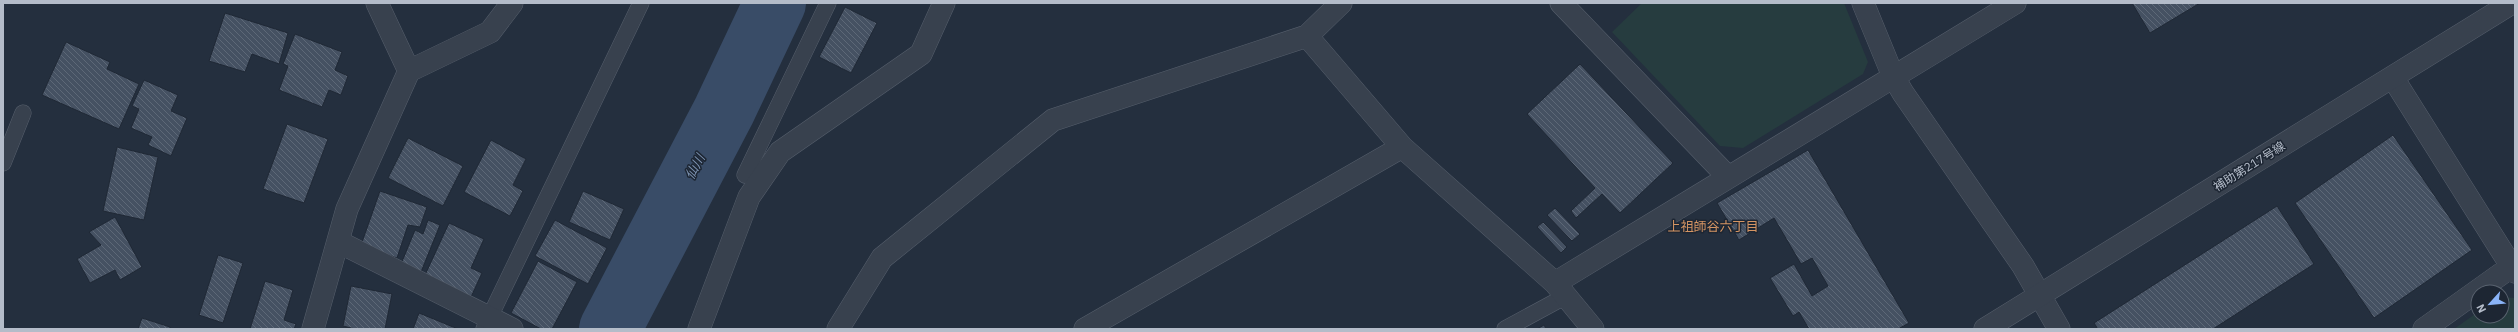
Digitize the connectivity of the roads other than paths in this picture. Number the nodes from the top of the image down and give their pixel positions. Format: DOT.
graph roads {
  1 [pos="377,3"];
  2 [pos="512,3"];
  3 [pos="641,3"];
  4 [pos="828,3"];
  5 [pos="944,3"];
  6 [pos="1341,3"];
  7 [pos="1560,3"];
  8 [pos="1862,3"];
  9 [pos="2016,3"];
  10 [pos="2512,3"];
  11 [pos="1307,36"];
  12 [pos="409,71"];
  13 [pos="1894,76"];
  14 [pos="2393,78"];
  15 [pos="23,113"];
  16 [pos="1402,147"];
  17 [pos="3,163"];
  18 [pos="745,175"];
  19 [pos="1728,177"];
  20 [pos="339,242"];
  21 [pos="2514,267"];
  22 [pos="1561,290"];
  23 [pos="2040,295"];
  24 [pos="487,323"];
  25 [pos="314,329"];
  26 [pos="512,329"];
  27 [pos="699,329"];
  28 [pos="838,329"];
  29 [pos="1085,329"];
  30 [pos="1505,329"];
  31 [pos="1593,329"];
  32 [pos="1985,329"];
  33 [pos="2060,329"];
  34 [pos="2424,329"];
  1 -- 12 [label="street"];
  2 -- 12 [label="street"];
  3 -- 24 [label="lane"];
  4 -- 18 [label="lane"];
  5 -- 27 [label="street"];
  6 -- 11 [label="street"];
  7 -- 19 [label="street"];
  8 -- 13 [label="street"];
  9 -- 13 [label="street"];
  10 -- 14 [label="street, 補助第217号線"];
  11 -- 16 [label="street"];
  11 -- 28 [label="street"];
  12 -- 20 [label="street"];
  13 -- 19 [label="street"];
  13 -- 23 [label="street"];
  14 -- 21 [label="street"];
  14 -- 23 [label="street, 補助第217号線"];
  15 -- 17 [label="lane"];
  16 -- 22 [label="street"];
  16 -- 29 [label="street"];
  19 -- 22 [label="street"];
  20 -- 24 [label="street"];
  20 -- 25 [label="street"];
  21 -- 34 [label="street"];
  22 -- 30 [label="lane"];
  22 -- 31 [label="street"];
  23 -- 32 [label="street, 補助第217号線"];
  23 -- 33 [label="street"];
  24 -- 26 [label="street"];
}
